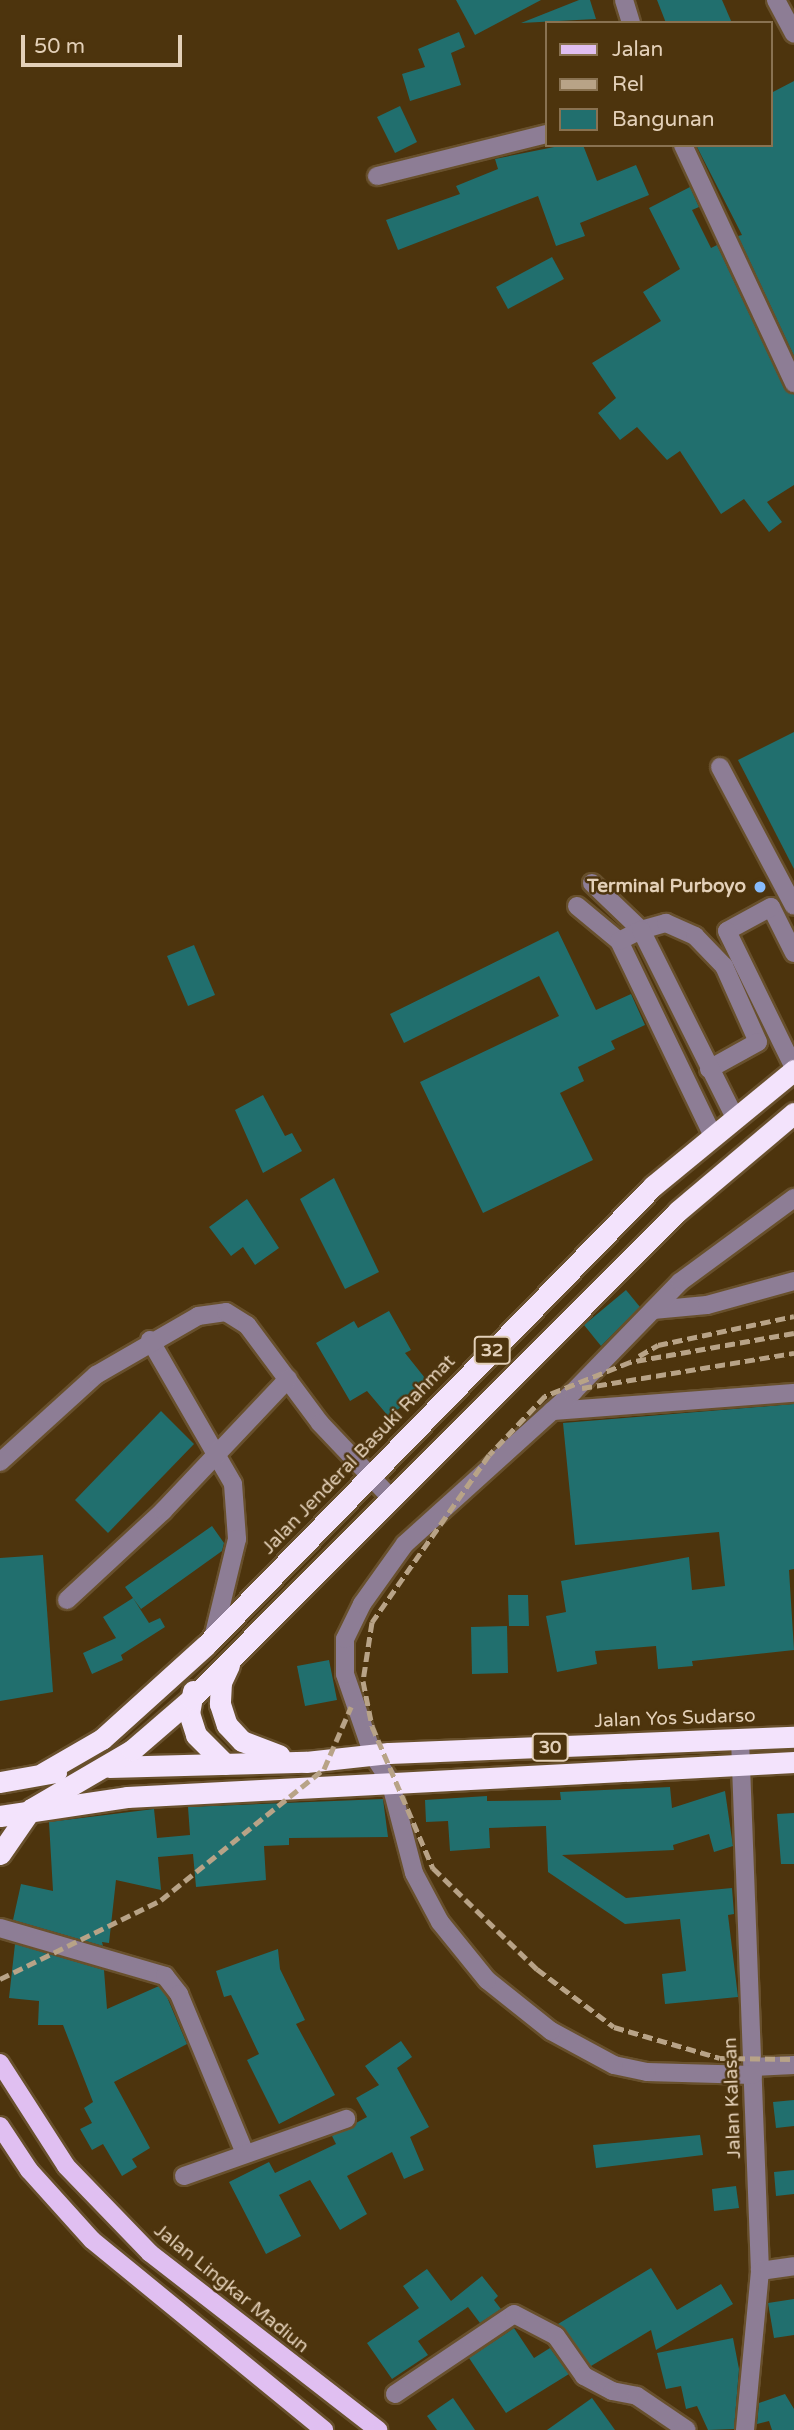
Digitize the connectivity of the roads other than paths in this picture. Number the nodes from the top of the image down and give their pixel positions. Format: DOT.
graph roads {
  1 [pos="624,0"];
  2 [pos="780,1"];
  3 [pos="630,21"];
  4 [pos="794,34"];
  5 [pos="546,134"];
  6 [pos="684,147"];
  7 [pos="377,176"];
  8 [pos="794,383"];
  9 [pos="720,767"];
  10 [pos="592,883"];
  11 [pos="577,906"];
  12 [pos="794,906"];
  13 [pos="641,930"];
  14 [pos="619,941"];
  15 [pos="794,953"];
  16 [pos="709,1069"];
  17 [pos="794,1069"];
  18 [pos="794,1112"];
  19 [pos="735,1118"];
  20 [pos="713,1136"];
  21 [pos="794,1198"];
  22 [pos="794,1281"];
  23 [pos="653,1310"];
  24 [pos="150,1340"];
  25 [pos="288,1379"];
  26 [pos="794,1393"];
  27 [pos="552,1411"];
  28 [pos="218,1452"];
  29 [pos="0,1462"];
  30 [pos="368,1478"];
  31 [pos="390,1497"];
  32 [pos="67,1600"];
  33 [pos="209,1642"];
  34 [pos="233,1656"];
  35 [pos="191,1699"];
  36 [pos="794,1737"];
  37 [pos="740,1739"];
  38 [pos="373,1755"];
  39 [pos="219,1762"];
  40 [pos="306,1762"];
  41 [pos="794,1762"];
  42 [pos="744,1764"];
  43 [pos="107,1767"];
  44 [pos="43,1773"];
  45 [pos="390,1781"];
  46 [pos="0,1782"];
  47 [pos="312,1785"];
  48 [pos="31,1810"];
  49 [pos="0,1816"];
  50 [pos="0,1854"];
  51 [pos="0,1928"];
  52 [pos="0,2063"];
  53 [pos="794,2065"];
  54 [pos="753,2071"];
  55 [pos="346,2119"];
  56 [pos="0,2126"];
  57 [pos="244,2151"];
  58 [pos="184,2176"];
  59 [pos="794,2266"];
  60 [pos="760,2271"];
  61 [pos="251,2334"];
  62 [pos="235,2358"];
  63 [pos="395,2393"];
  64 [pos="324,2430"];
  65 [pos="378,2430"];
  66 [pos="687,2430"];
  67 [pos="745,2430"];
  1 -- 3 [label="street"];
  2 -- 4 [label="street"];
  5 -- 7 [label="street"];
  6 -- 8 [label="street"];
  9 -- 12 [label="street"];
  10 -- 13 [label="street"];
  11 -- 14 [label="street"];
  13 -- 14 [label="street"];
  13 -- 16 [label="street"];
  13 -- 16 [label="street"];
  14 -- 20 [label="street"];
  15 -- 17 [label="street"];
  16 -- 19 [label="street"];
  17 -- 19 [label="highway, Jalan Jenderal Basuki Rahmat / 32"];
  18 -- 31 [label="highway, 32"];
  19 -- 20 [label="highway, Jalan Jenderal Basuki Rahmat / 32"];
  20 -- 30 [label="highway, Jalan Jenderal Basuki Rahmat / 32"];
  21 -- 23 [label="street"];
  22 -- 23 [label="street"];
  23 -- 27 [label="street"];
  24 -- 25 [label="street"];
  24 -- 28 [label="street"];
  24 -- 29 [label="street"];
  25 -- 28 [label="street"];
  25 -- 30 [label="street"];
  26 -- 27 [label="street"];
  27 -- 38 [label="street"];
  28 -- 32 [label="street"];
  28 -- 33 [label="street"];
  30 -- 31 [label="street"];
  30 -- 33 [label="highway, Jalan Jenderal Basuki Rahmat / 32"];
  31 -- 34 [label="highway, 32"];
  33 -- 35 [label="highway, 30"];
  33 -- 44 [label="highway, 32"];
  34 -- 35 [label="highway, 32"];
  34 -- 40 [label="highway, 30"];
  35 -- 39 [label="highway, 30"];
  35 -- 43 [label="highway, 32"];
  36 -- 37 [label="highway, Jalan Yos Sudarso / 30"];
  37 -- 38 [label="highway, Jalan Yos Sudarso / 30"];
  37 -- 42 [label="street, Jalan Kalasan"];
  38 -- 40 [label="highway, Jalan Yos Sudarso / 30"];
  38 -- 45 [label="street"];
  39 -- 40 [label="highway, 30"];
  39 -- 43 [label="highway, 30"];
  39 -- 47 [label="highway, 30"];
  41 -- 42 [label="highway, 30"];
  42 -- 45 [label="highway, 30"];
  42 -- 54 [label="street, Jalan Kalasan"];
  43 -- 44 [label="highway, 30"];
  43 -- 48 [label="highway, 32"];
  44 -- 46 [label="highway, 32"];
  45 -- 47 [label="highway, 30"];
  45 -- 54 [label="street"];
  47 -- 48 [label="highway, 30"];
  48 -- 49 [label="highway, 32"];
  48 -- 50 [label="highway"];
  51 -- 57 [label="street"];
  52 -- 61 [label="main road, Jalan Lingkar Madiun"];
  53 -- 54 [label="street"];
  54 -- 60 [label="street, Jalan Kalasan"];
  55 -- 57 [label="street"];
  56 -- 62 [label="main road"];
  57 -- 58 [label="street"];
  59 -- 60 [label="street"];
  60 -- 67 [label="street, Jalan Kalasan"];
  61 -- 62 [label="main road"];
  61 -- 65 [label="main road, Jalan Lingkar Madiun"];
  62 -- 64 [label="main road"];
  63 -- 66 [label="street"];
}
